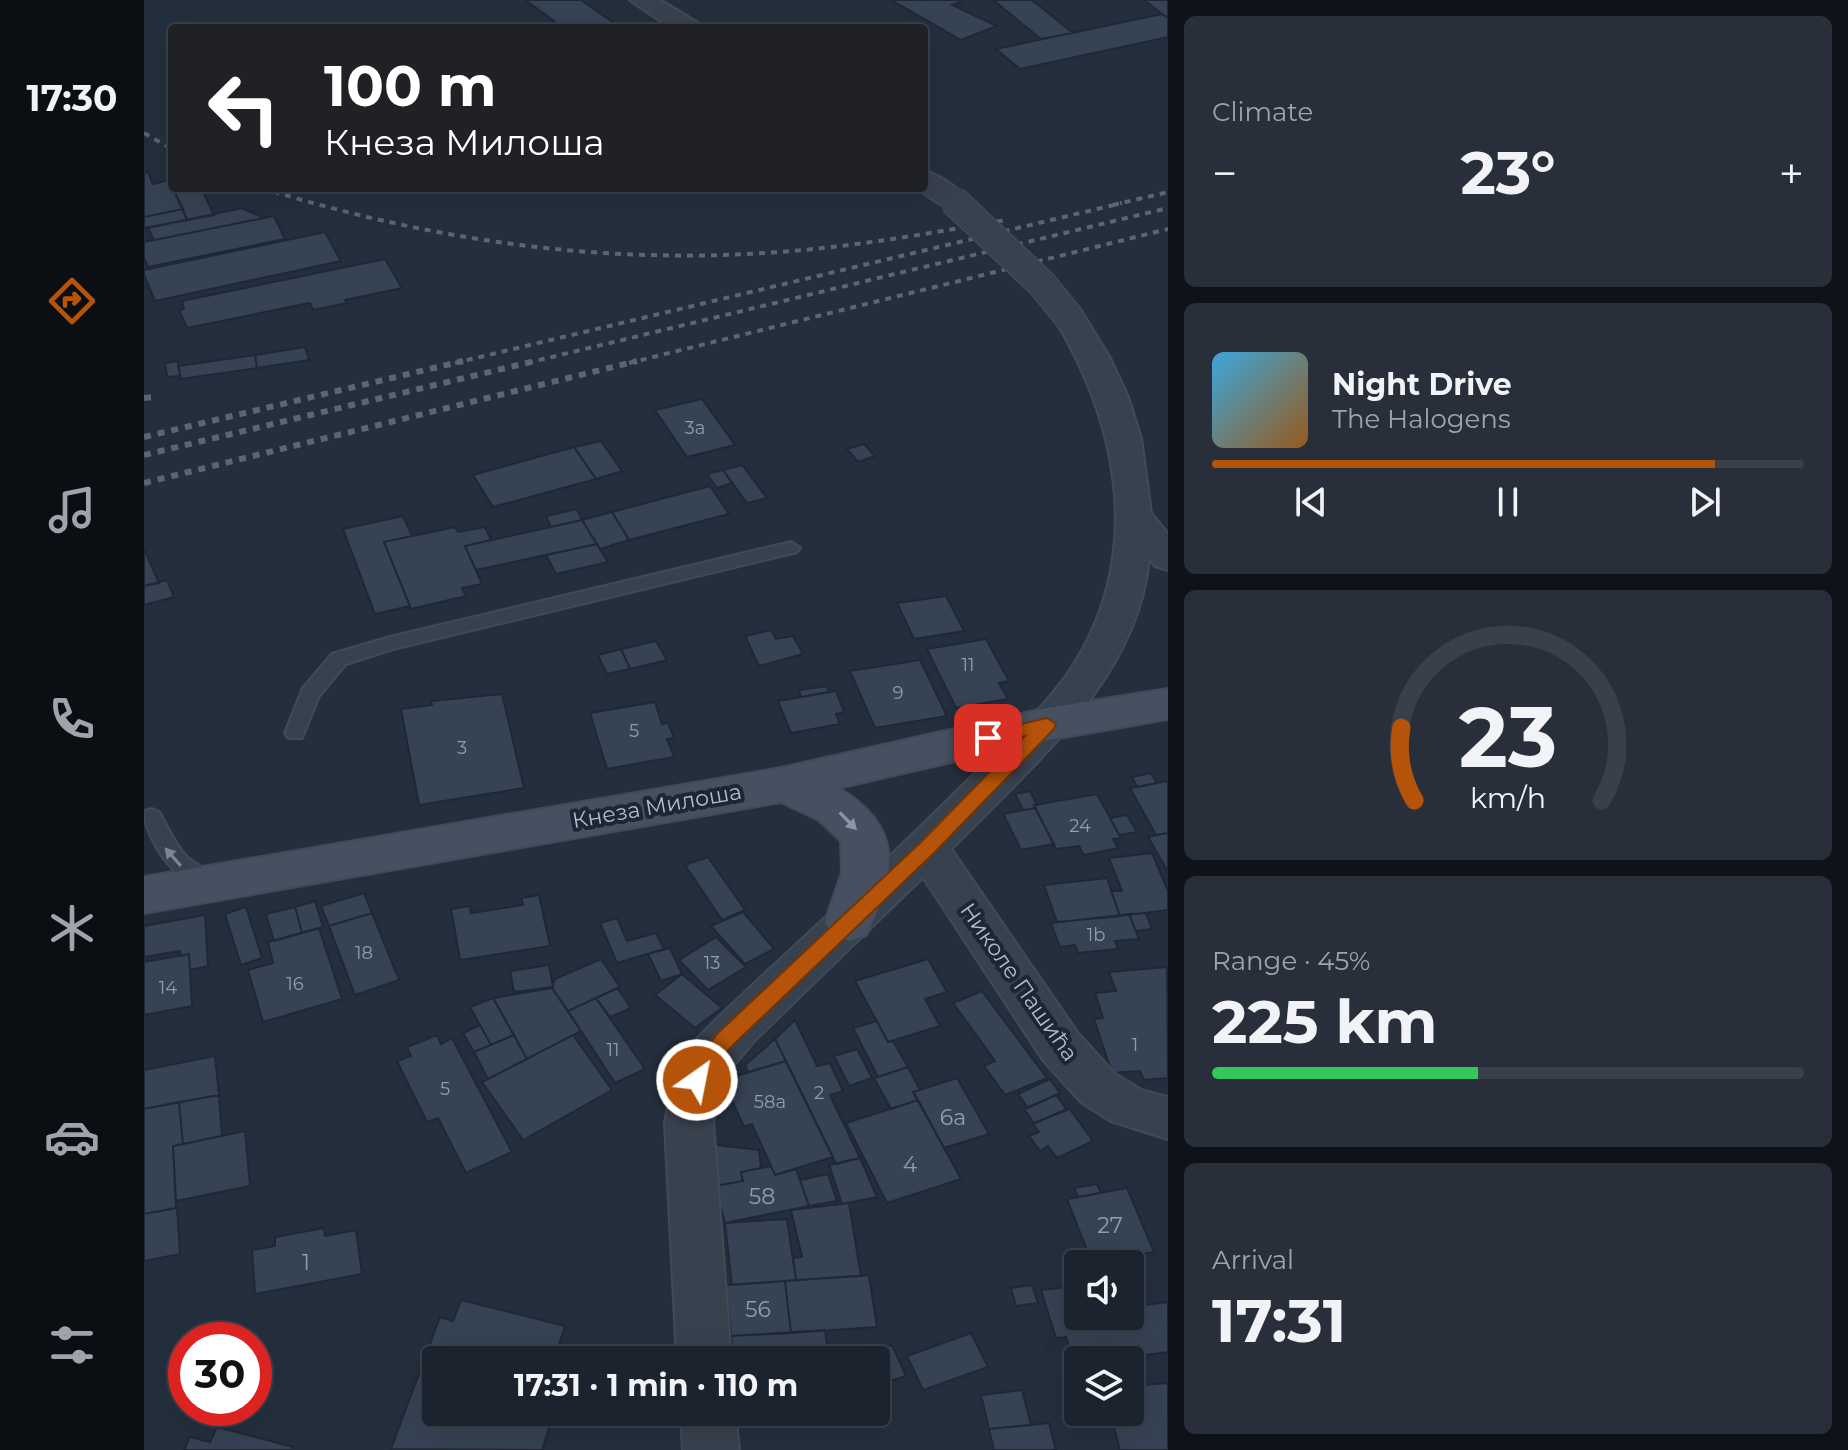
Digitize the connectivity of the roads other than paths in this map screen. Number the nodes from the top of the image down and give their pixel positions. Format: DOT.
graph roads {
  1 [pos="642,0"];
  2 [pos="682,24"];
  3 [pos="928,183"];
  4 [pos="1135,516"];
  5 [pos="791,548"];
  6 [pos="1168,558"];
  7 [pos="1168,704"];
  8 [pos="1047,724"];
  9 [pos="295,733"];
  10 [pos="781,785"];
  11 [pos="144,819"];
  12 [pos="927,848"];
  13 [pos="209,884"];
  14 [pos="144,895"];
  15 [pos="849,922"];
  16 [pos="1168,1118"];
  17 [pos="703,1346"];
  18 [pos="709,1426"];
  19 [pos="711,1450"];
  1 -- 2 [label="street"];
  3 -- 4 [label="street, bridge"];
  4 -- 6 [label="street"];
  4 -- 8 [label="street"];
  5 -- 9 [label="lane"];
  7 -- 8 [label="main road, Кнеза Милоша"];
  8 -- 10 [label="main road, Кнеза Милоша"];
  8 -- 12 [label="street"];
  10 -- 13 [label="main road, Кнеза Милоша"];
  10 -- 15 [label="main road, one-way"];
  13 -- 11 [label="lane, one-way"];
  12 -- 15 [label="street"];
  12 -- 16 [label="street, Николе Пашића"];
  13 -- 14 [label="main road, Кнеза Милоша"];
  15 -- 17 [label="street"];
  18 -- 19 [label="street"];
}
